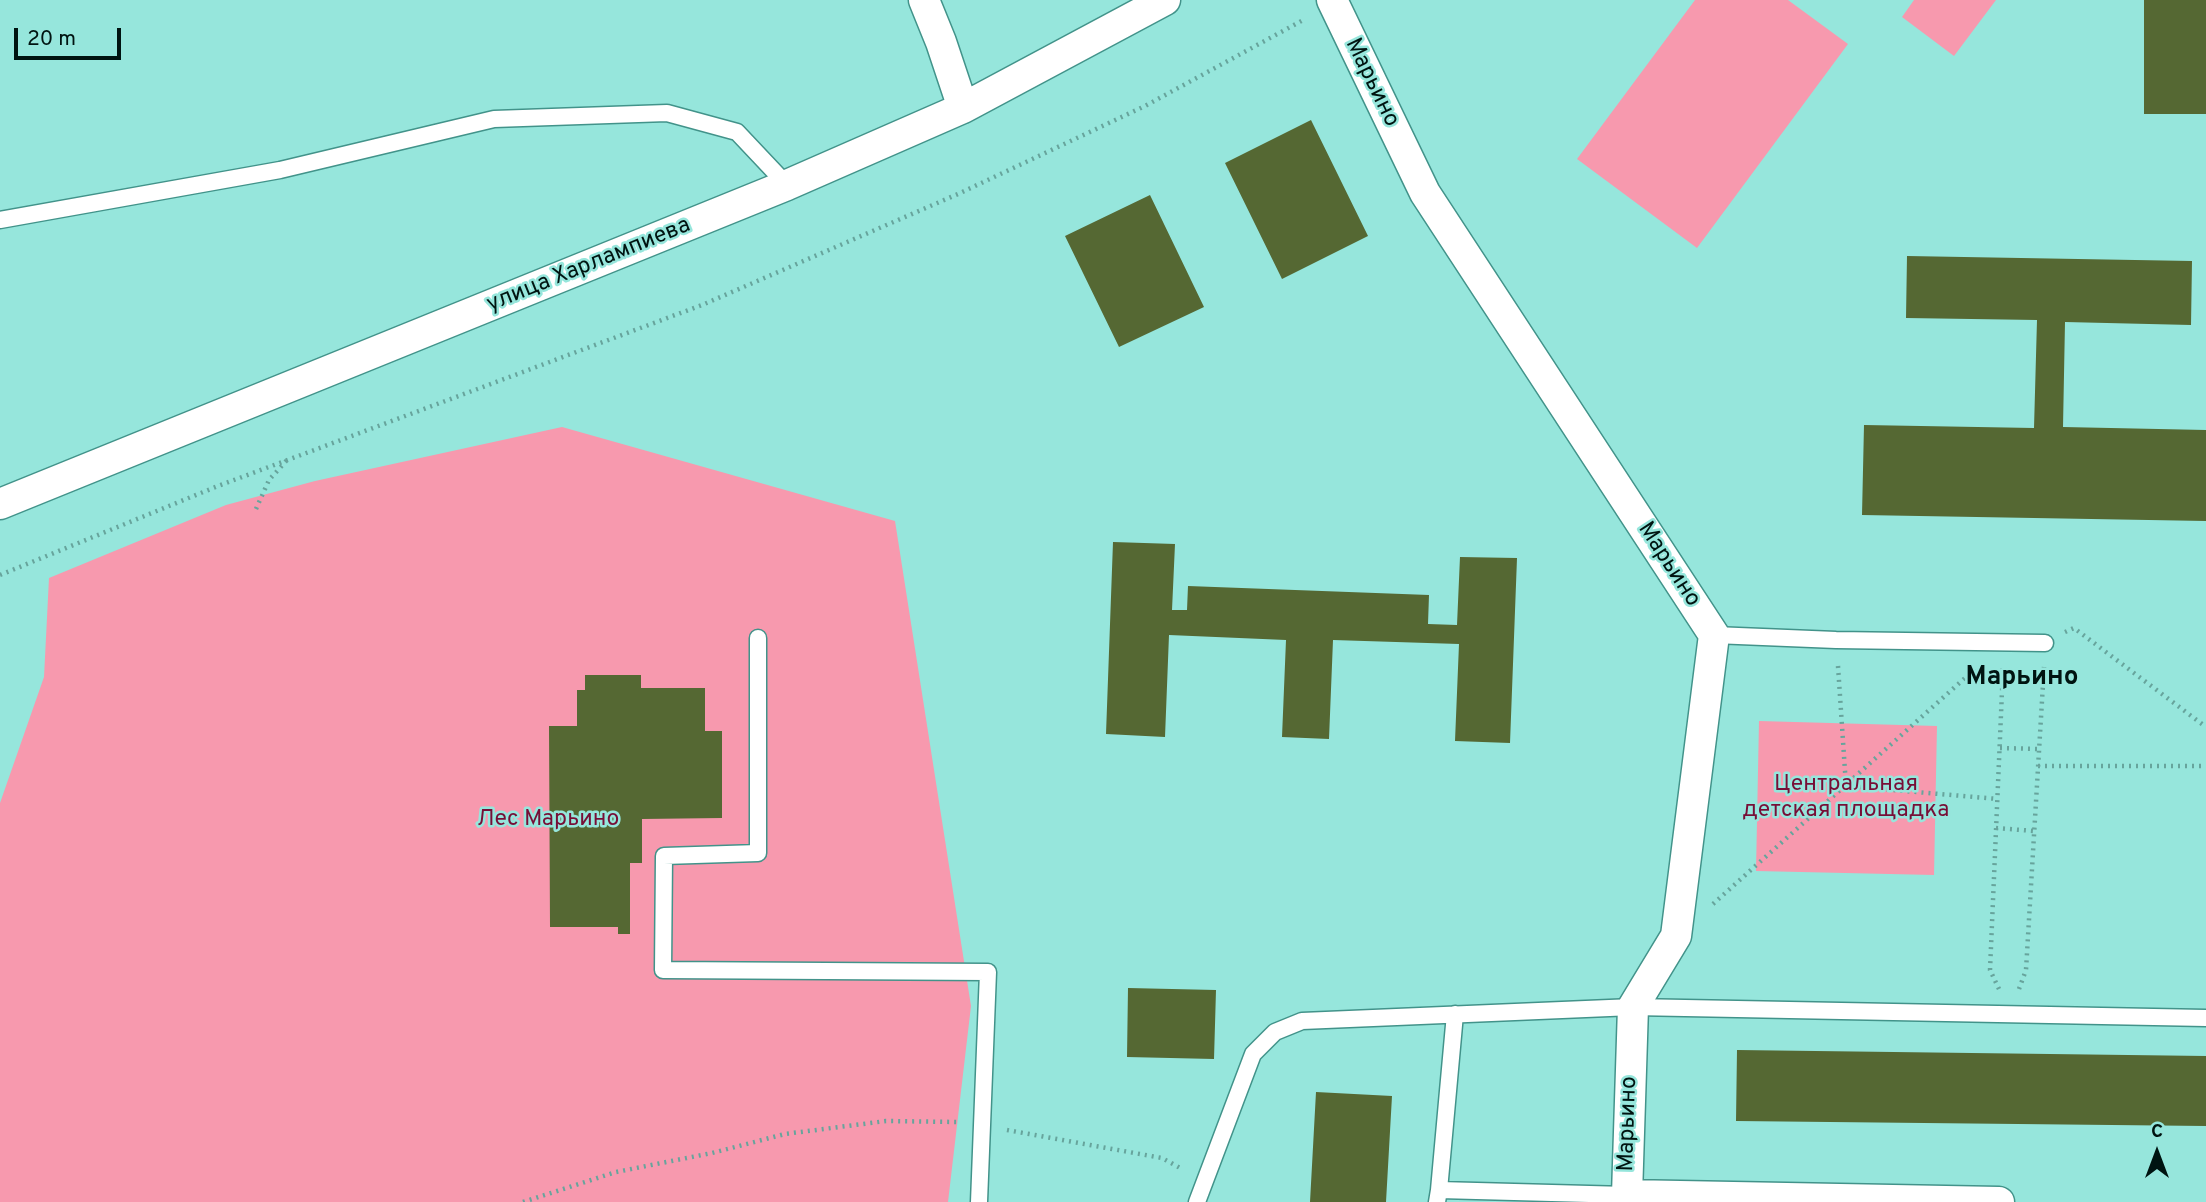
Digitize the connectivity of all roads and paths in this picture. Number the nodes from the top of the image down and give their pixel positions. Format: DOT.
graph roads {
  1 [pos="924,0"];
  2 [pos="1165,0"];
  3 [pos="1333,1"];
  4 [pos="964,108"];
  5 [pos="787,185"];
  6 [pos="0,220"];
  7 [pos="288,459"];
  8 [pos="0,505"];
  9 [pos="256,509"];
  10 [pos="0,575"];
  11 [pos="2074,628"];
  12 [pos="1714,635"];
  13 [pos="758,638"];
  14 [pos="1836,640"];
  15 [pos="2004,643"];
  16 [pos="2045,643"];
  17 [pos="2206,727"];
  18 [pos="2000,748"];
  19 [pos="2039,749"];
  20 [pos="2038,766"];
  21 [pos="2206,766"];
  22 [pos="1846,786"];
  23 [pos="1998,799"];
  24 [pos="1996,828"];
  25 [pos="2034,831"];
  26 [pos="1676,936"];
  27 [pos="1633,1007"];
  28 [pos="1455,1014"];
  29 [pos="2010,1014"];
  30 [pos="2206,1018"];
  31 [pos="982,1126"];
  32 [pos="1204,1182"];
  33 [pos="1438,1196"];
  34 [pos="1622,1198"];
  35 [pos="1894,1201"];
  36 [pos="523,1202"];
  37 [pos="979,1202"];
  38 [pos="1197,1202"];
  39 [pos="1999,1202"];
  1 -- 4 [label="street"];
  2 -- 4 [label="street, улица Харлампиева"];
  3 -- 7 [label="path"];
  3 -- 12 [label="street, Марьино"];
  4 -- 5 [label="street, улица Харлампиева"];
  5 -- 6 [label="lane"];
  5 -- 8 [label="street, улица Харлампиева"];
  7 -- 9 [label="path"];
  7 -- 10 [label="path"];
  11 -- 17 [label="path"];
  12 -- 14 [label="lane"];
  12 -- 26 [label="street, Марьино"];
  13 -- 31 [label="lane"];
  14 -- 15 [label="lane"];
  14 -- 22 [label="path"];
  15 -- 16 [label="lane"];
  15 -- 18 [label="path"];
  15 -- 22 [label="path"];
  16 -- 19 [label="path"];
  18 -- 19 [label="path"];
  18 -- 23 [label="path"];
  19 -- 20 [label="path"];
  20 -- 21 [label="path"];
  20 -- 25 [label="path"];
  22 -- 23 [label="path"];
  22 -- 26 [label="path"];
  23 -- 24 [label="path"];
  24 -- 25 [label="path"];
  24 -- 29 [label="path"];
  25 -- 29 [label="path"];
  26 -- 27 [label="street, Марьино"];
  27 -- 28 [label="lane"];
  27 -- 29 [label="lane"];
  27 -- 34 [label="street, Марьино"];
  28 -- 32 [label="lane"];
  28 -- 33 [label="lane"];
  29 -- 30 [label="lane"];
  31 -- 32 [label="path"];
  31 -- 36 [label="path"];
  31 -- 37 [label="lane"];
  32 -- 38 [label="lane"];
  33 -- 34 [label="lane"];
  34 -- 35 [label="street"];
  35 -- 39 [label="street"];
}
